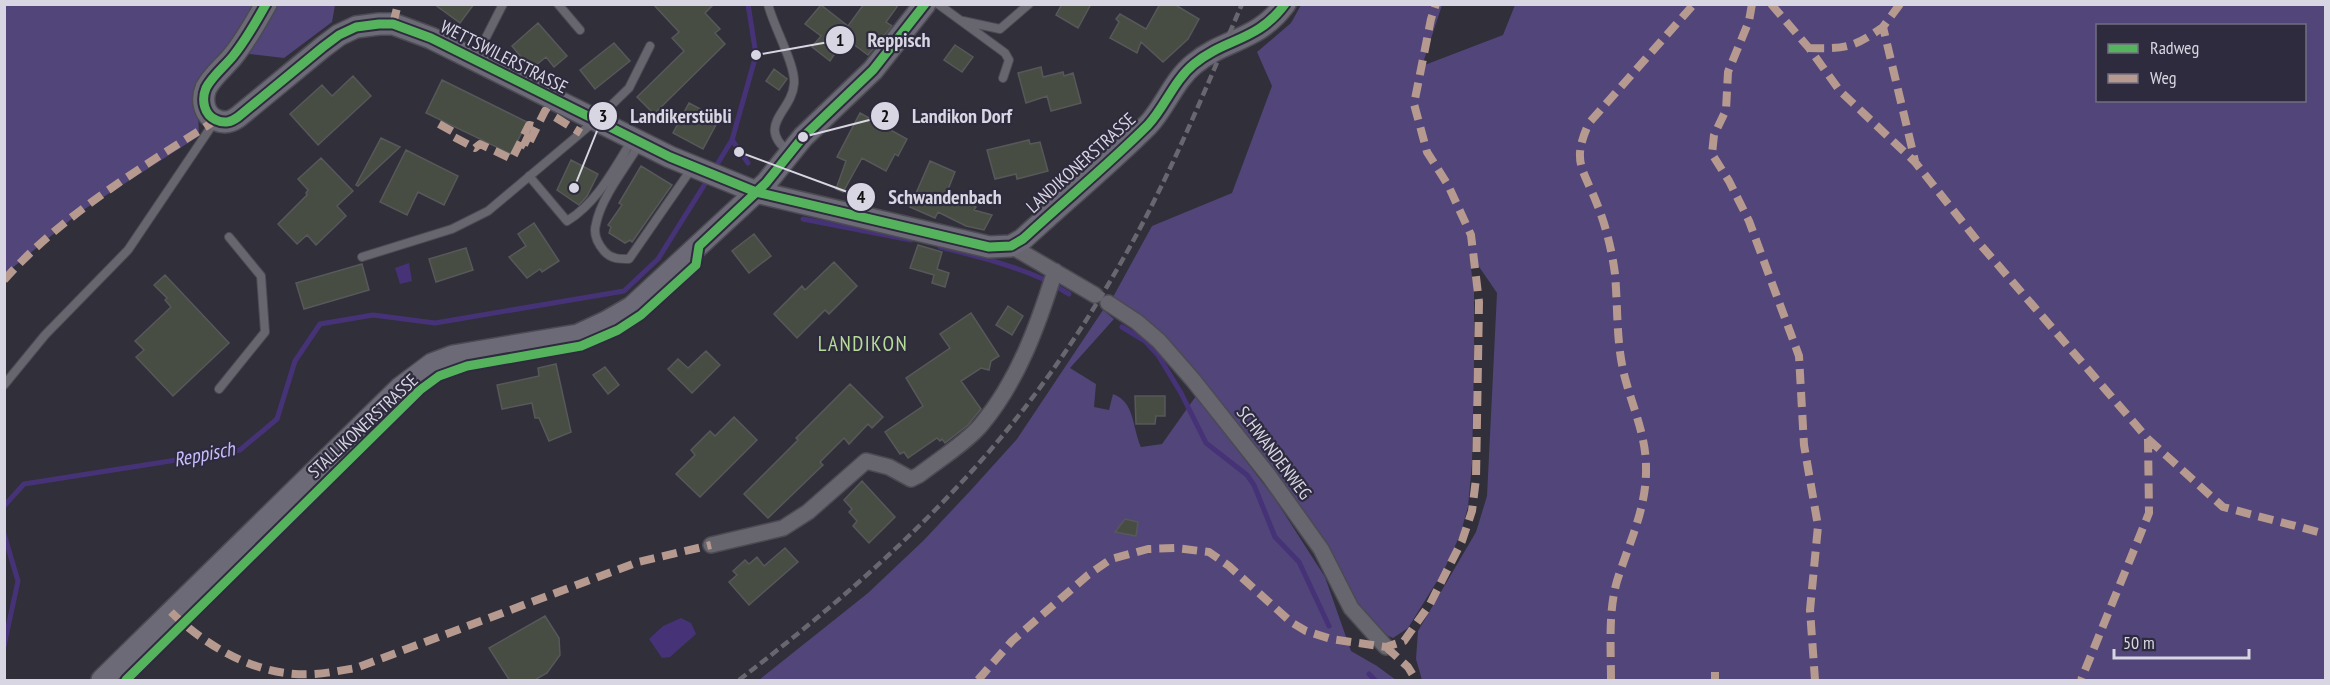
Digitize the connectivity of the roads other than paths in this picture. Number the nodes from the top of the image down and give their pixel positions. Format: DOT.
graph roads {
  1 [pos="267,4"];
  2 [pos="503,4"];
  3 [pos="558,4"];
  4 [pos="768,4"];
  5 [pos="925,4"];
  6 [pos="938,4"];
  7 [pos="1029,4"];
  8 [pos="1284,4"];
  9 [pos="960,21"];
  10 [pos="580,30"];
  11 [pos="651,46"];
  12 [pos="475,61"];
  13 [pos="1004,78"];
  14 [pos="216,120"];
  15 [pos="595,121"];
  16 [pos="636,141"];
  17 [pos="790,153"];
  18 [pos="695,168"];
  19 [pos="529,176"];
  20 [pos="756,192"];
  21 [pos="229,237"];
  22 [pos="1011,246"];
  23 [pos="362,257"];
  24 [pos="1055,271"];
  25 [pos="4,385"];
  26 [pos="219,389"];
  27 [pos="711,545"];
  28 [pos="1386,647"];
  29 [pos="102,681"];
  1 -- 14 [label="street"];
  2 -- 12 [label="lane"];
  3 -- 10 [label="lane"];
  4 -- 17 [label="lane"];
  5 -- 17 [label="street, STALLIKONERSTRASSE"];
  6 -- 9 [label="lane"];
  7 -- 9 [label="lane"];
  8 -- 22 [label="street, LANDIKONERSTRASSE"];
  9 -- 13 [label="lane"];
  11 -- 15 [label="lane"];
  12 -- 14 [label="street, WETTSWILERSTRASSE"];
  12 -- 15 [label="street, WETTSWILERSTRASSE"];
  14 -- 25 [label="lane"];
  15 -- 16 [label="street, WETTSWILERSTRASSE"];
  15 -- 19 [label="lane"];
  16 -- 18 [label="street, WETTSWILERSTRASSE"];
  16 -- 18 [label="lane"];
  16 -- 19 [label="lane"];
  17 -- 20 [label="street, STALLIKONERSTRASSE"];
  18 -- 20 [label="street, WETTSWILERSTRASSE"];
  19 -- 23 [label="lane"];
  20 -- 22 [label="street"];
  20 -- 29 [label="street, STALLIKONERSTRASSE"];
  21 -- 26 [label="lane"];
  22 -- 24 [label="street, SCHWANDENWEG"];
  24 -- 27 [label="street"];
  24 -- 28 [label="street, SCHWANDENWEG"];
}
